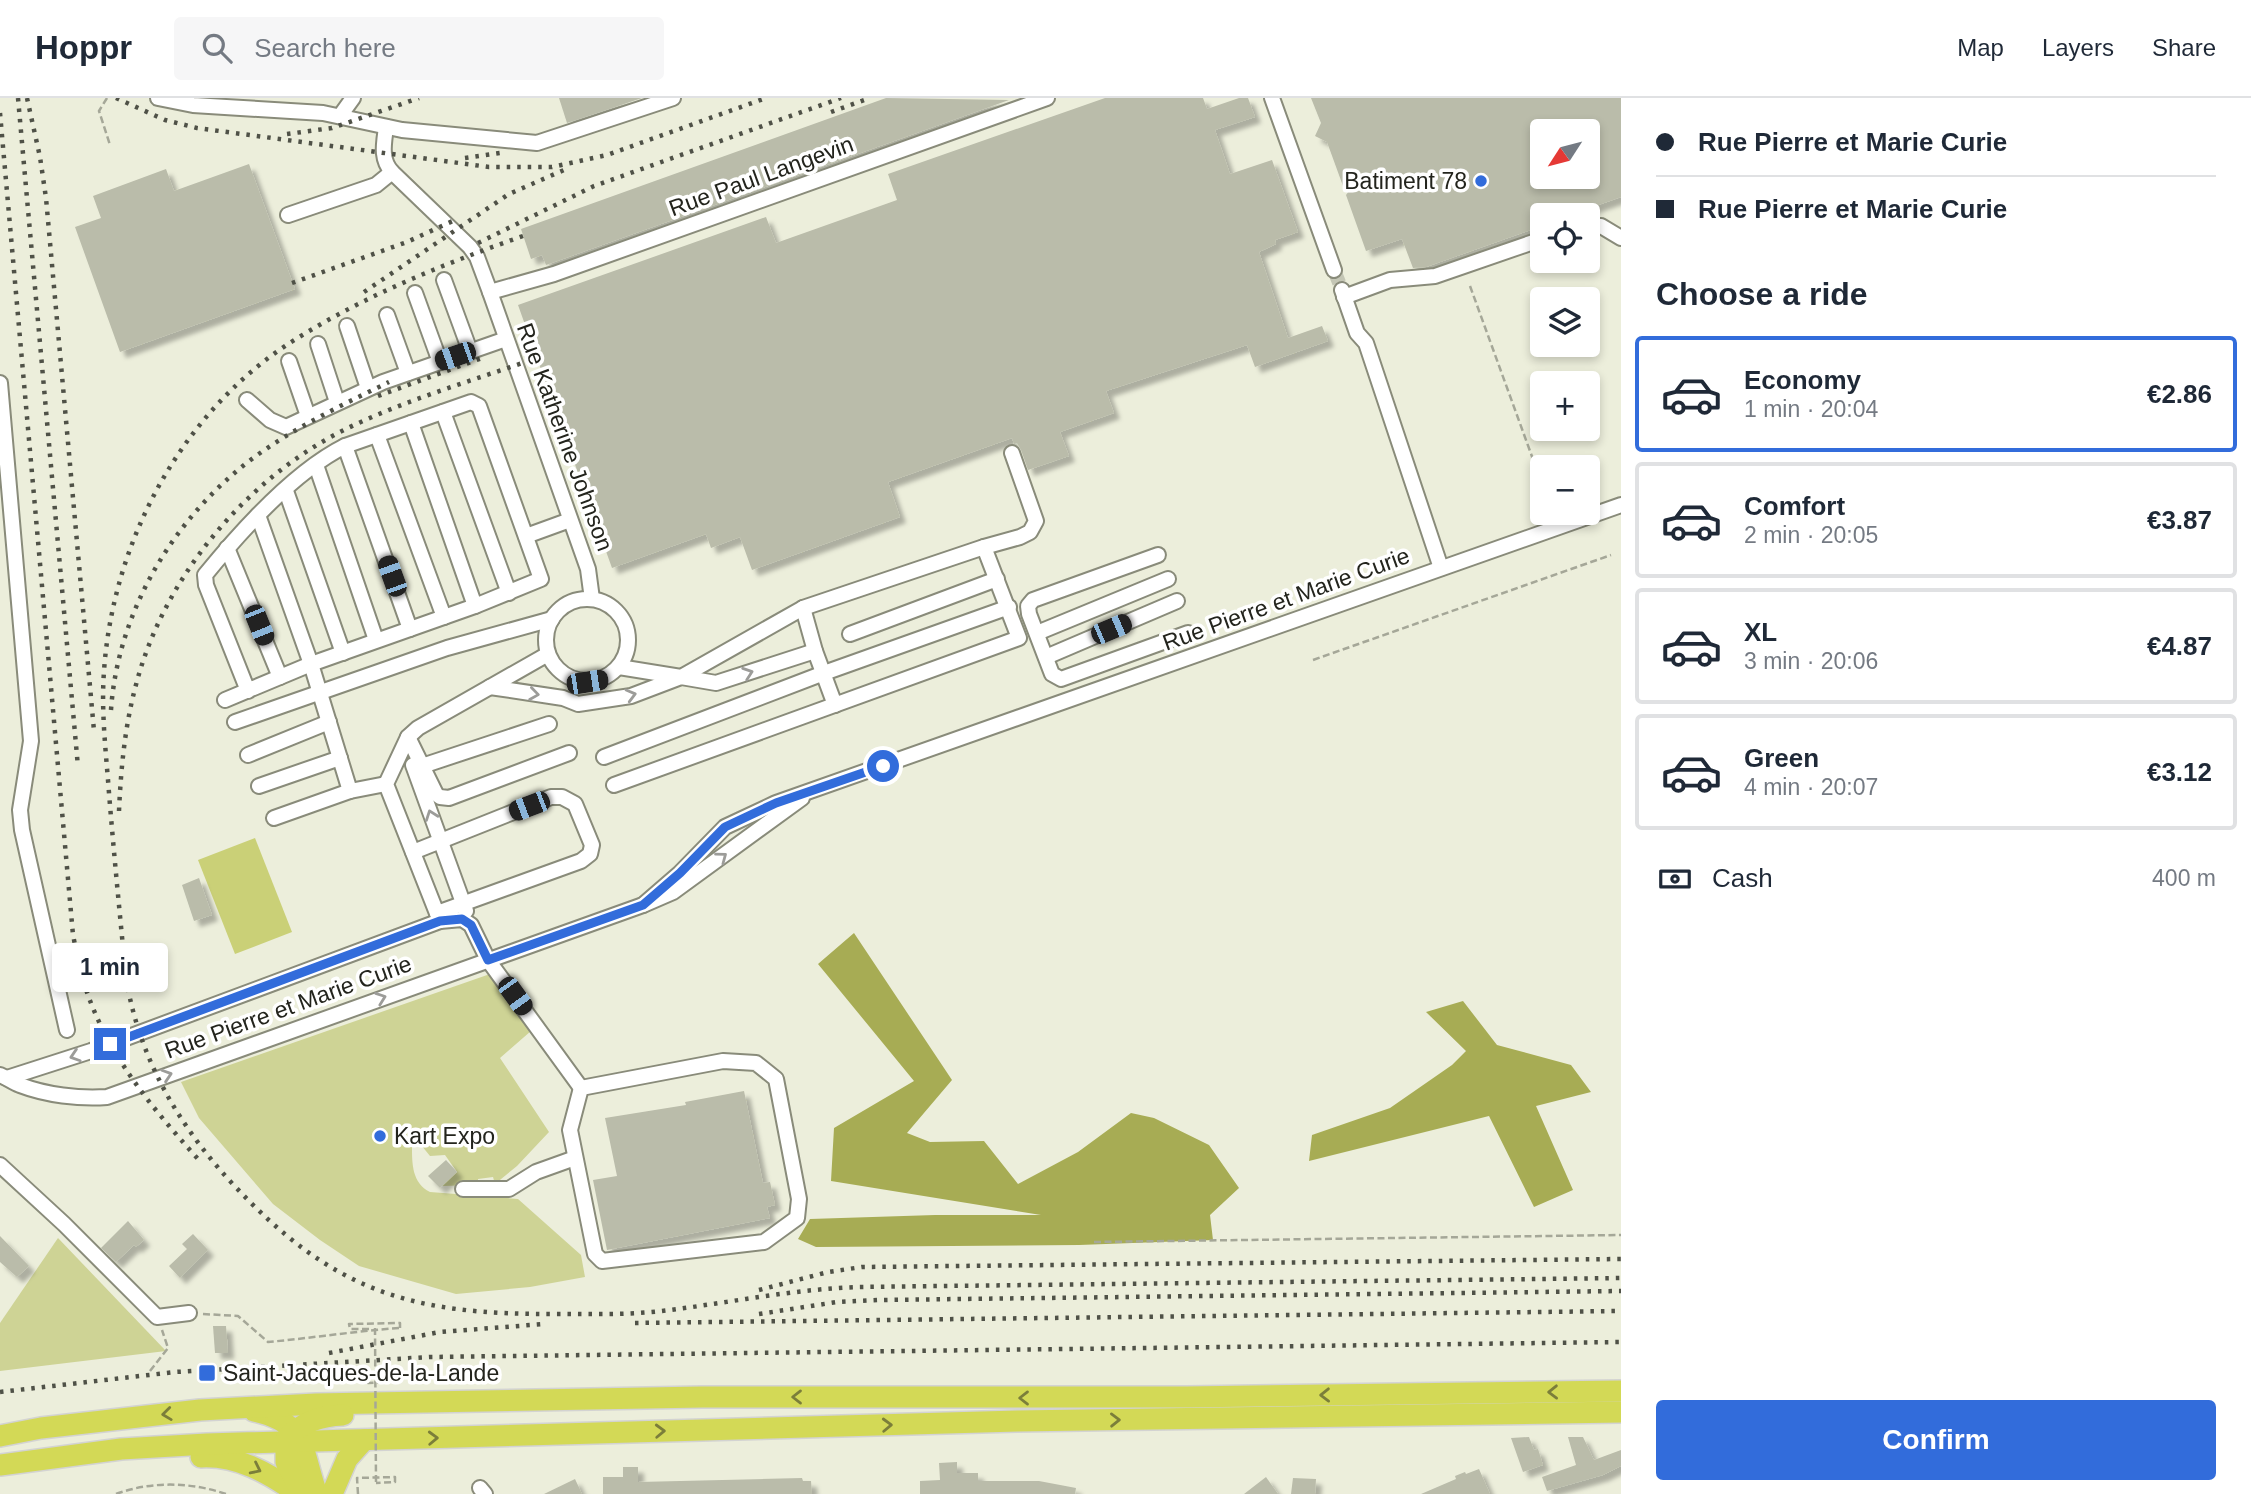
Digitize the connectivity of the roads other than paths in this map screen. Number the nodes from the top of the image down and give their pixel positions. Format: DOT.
graph roads {
  1 [pos="158,98"];
  2 [pos="353,98"];
  3 [pos="673,98"];
  4 [pos="1047,98"];
  5 [pos="1272,98"];
  6 [pos="340,116"];
  7 [pos="386,127"];
  8 [pos="392,172"];
  9 [pos="288,215"];
  10 [pos="1600,226"];
  11 [pos="1621,238"];
  12 [pos="1530,243"];
  13 [pos="1334,270"];
  14 [pos="444,280"];
  15 [pos="489,292"];
  16 [pos="415,293"];
  17 [pos="387,315"];
  18 [pos="347,326"];
  19 [pos="506,339"];
  20 [pos="318,344"];
  21 [pos="470,351"];
  22 [pos="289,361"];
  23 [pos="440,362"];
  24 [pos="408,373"];
  25 [pos="0,383"];
  26 [pos="368,388"];
  27 [pos="247,400"];
  28 [pos="337,402"];
  29 [pos="443,412"];
  30 [pos="309,416"];
  31 [pos="411,423"];
  32 [pos="377,435"];
  33 [pos="345,446"];
  34 [pos="1012,453"];
  35 [pos="316,465"];
  36 [pos="286,491"];
  37 [pos="1621,505"];
  38 [pos="258,515"];
  39 [pos="570,520"];
  40 [pos="526,536"];
  41 [pos="984,547"];
  42 [pos="227,548"];
  43 [pos="1158,555"];
  44 [pos="1441,568"];
  45 [pos="998,579"];
  46 [pos="1168,579"];
  47 [pos="509,593"];
  48 [pos="592,599"];
  49 [pos="1177,601"];
  50 [pos="475,606"];
  51 [pos="1009,607"];
  52 [pos="803,608"];
  53 [pos="444,617"];
  54 [pos="552,619"];
  55 [pos="410,629"];
  56 [pos="850,634"];
  57 [pos="1037,634"];
  58 [pos="376,640"];
  59 [pos="815,651"];
  60 [pos="343,653"];
  61 [pos="548,654"];
  62 [pos="1046,657"];
  63 [pos="1184,659"];
  64 [pos="312,664"];
  65 [pos="619,667"];
  66 [pos="824,673"];
  67 [pos="280,677"];
  68 [pos="681,677"];
  69 [pos="579,681"];
  70 [pos="490,687"];
  71 [pos="248,691"];
  72 [pos="319,692"];
  73 [pos="225,700"];
  74 [pos="578,705"];
  75 [pos="835,705"];
  76 [pos="235,722"];
  77 [pos="329,722"];
  78 [pos="549,724"];
  79 [pos="407,740"];
  80 [pos="569,753"];
  81 [pos="248,755"];
  82 [pos="604,757"];
  83 [pos="340,758"];
  84 [pos="422,766"];
  85 [pos="386,784"];
  86 [pos="614,785"];
  87 [pos="259,786"];
  88 [pos="350,791"];
  89 [pos="808,792"];
  90 [pos="274,818"];
  91 [pos="440,841"];
  92 [pos="412,852"];
  93 [pos="463,904"];
  94 [pos="643,905"];
  95 [pos="439,917"];
  96 [pos="471,925"];
  97 [pos="488,960"];
  98 [pos="67,1030"];
  99 [pos="4,1077"];
  100 [pos="581,1088"];
  101 [pos="575,1158"];
  102 [pos="0,1165"];
  103 [pos="463,1189"];
  104 [pos="189,1313"];
  105 [pos="1621,1391"];
  106 [pos="702,1397"];
  107 [pos="235,1407"];
  108 [pos="1621,1412"];
  109 [pos="0,1436"];
  110 [pos="293,1438"];
  111 [pos="364,1440"];
  112 [pos="0,1465"];
  113 [pos="0,1476"];
  114 [pos="300,1494"];
  115 [pos="317,1494"];
  116 [pos="332,1494"];
  1 -- 6 [label="street"];
  2 -- 6 [label="street"];
  3 -- 7 [label="street"];
  4 -- 15 [label="street, Rue Paul Langevin"];
  5 -- 13 [label="street"];
  6 -- 7 [label="street"];
  7 -- 8 [label="street"];
  8 -- 9 [label="street"];
  8 -- 15 [label="street, Rue Katherine Johnson"];
  10 -- 11 [label="street"];
  12 -- 44 [label="street"];
  14 -- 21 [label="street"];
  15 -- 19 [label="street, Rue Katherine Johnson"];
  16 -- 23 [label="street"];
  17 -- 24 [label="street"];
  18 -- 26 [label="street"];
  19 -- 21 [label="street"];
  19 -- 39 [label="street, Rue Katherine Johnson"];
  20 -- 28 [label="street"];
  21 -- 23 [label="street"];
  22 -- 30 [label="street"];
  23 -- 24 [label="street"];
  24 -- 26 [label="street"];
  25 -- 98 [label="street"];
  26 -- 28 [label="street"];
  27 -- 30 [label="street"];
  28 -- 30 [label="street"];
  29 -- 31 [label="street"];
  29 -- 40 [label="street"];
  29 -- 47 [label="street"];
  31 -- 32 [label="street"];
  31 -- 50 [label="street"];
  32 -- 33 [label="street"];
  32 -- 53 [label="street"];
  33 -- 35 [label="street"];
  33 -- 55 [label="street"];
  34 -- 41 [label="street"];
  35 -- 36 [label="street"];
  35 -- 58 [label="street"];
  36 -- 38 [label="street"];
  36 -- 60 [label="street"];
  37 -- 44 [label="street, Rue Pierre et Marie Curie"];
  38 -- 42 [label="street"];
  38 -- 64 [label="street"];
  39 -- 40 [label="street"];
  39 -- 48 [label="street, Rue Katherine Johnson"];
  40 -- 47 [label="street"];
  41 -- 45 [label="street"];
  41 -- 52 [label="street"];
  42 -- 67 [label="street"];
  42 -- 71 [label="street"];
  43 -- 57 [label="street"];
  44 -- 63 [label="street, Rue Pierre et Marie Curie"];
  45 -- 51 [label="street"];
  45 -- 56 [label="street"];
  46 -- 57 [label="street"];
  47 -- 50 [label="street"];
  48 -- 54 [label="street"];
  48 -- 65 [label="street"];
  49 -- 62 [label="street"];
  50 -- 53 [label="street"];
  51 -- 66 [label="street"];
  51 -- 75 [label="street"];
  52 -- 59 [label="street"];
  52 -- 68 [label="street"];
  53 -- 55 [label="street"];
  54 -- 61 [label="street"];
  54 -- 72 [label="street"];
  55 -- 58 [label="street"];
  57 -- 62 [label="street"];
  58 -- 60 [label="street"];
  59 -- 66 [label="street"];
  68 -- 59 [label="street, one-way"];
  60 -- 64 [label="street"];
  61 -- 69 [label="street"];
  61 -- 70 [label="street"];
  62 -- 63 [label="street"];
  63 -- 89 [label="street, Rue Pierre et Marie Curie"];
  64 -- 67 [label="street"];
  64 -- 72 [label="street"];
  65 -- 68 [label="street"];
  65 -- 69 [label="street"];
  66 -- 75 [label="street"];
  66 -- 82 [label="street"];
  67 -- 71 [label="street"];
  74 -- 68 [label="street, one-way"];
  69 -- 74 [label="street"];
  70 -- 74 [label="street, one-way"];
  70 -- 79 [label="street"];
  71 -- 73 [label="street"];
  72 -- 76 [label="street"];
  72 -- 77 [label="street"];
  75 -- 86 [label="street"];
  77 -- 81 [label="street"];
  77 -- 83 [label="street"];
  78 -- 84 [label="street"];
  79 -- 84 [label="street"];
  79 -- 85 [label="street"];
  91 -- 79 [label="street, one-way"];
  80 -- 84 [label="street"];
  83 -- 87 [label="street"];
  83 -- 88 [label="street"];
  85 -- 88 [label="street"];
  85 -- 92 [label="street"];
  88 -- 90 [label="street"];
  94 -- 89 [label="street, Rue Pierre et Marie Curie, one-way"];
  89 -- 94 [label="street, Rue Pierre et Marie Curie"];
  91 -- 92 [label="street"];
  91 -- 93 [label="street"];
  91 -- 93 [label="street"];
  92 -- 95 [label="street"];
  93 -- 95 [label="street"];
  93 -- 96 [label="street"];
  94 -- 97 [label="street, Rue Pierre et Marie Curie"];
  95 -- 96 [label="street, Rue Pierre et Marie Curie"];
  95 -- 99 [label="street, Rue Pierre et Marie Curie, one-way"];
  96 -- 97 [label="street"];
  99 -- 97 [label="street, Rue Pierre et Marie Curie, one-way"];
  97 -- 100 [label="street"];
  100 -- 101 [label="street"];
  100 -- 101 [label="street"];
  101 -- 103 [label="street"];
  102 -- 104 [label="street"];
  105 -- 106 [label="highway, one-way"];
  106 -- 107 [label="highway"];
  106 -- 110 [label="highway"];
  107 -- 109 [label="highway, one-way"];
  107 -- 110 [label="highway"];
  111 -- 108 [label="highway, one-way"];
  110 -- 111 [label="highway"];
  110 -- 112 [label="highway"];
  110 -- 114 [label="highway"];
  110 -- 115 [label="highway"];
  111 -- 116 [label="highway"];
  113 -- 114 [label="highway, one-way"];
}
